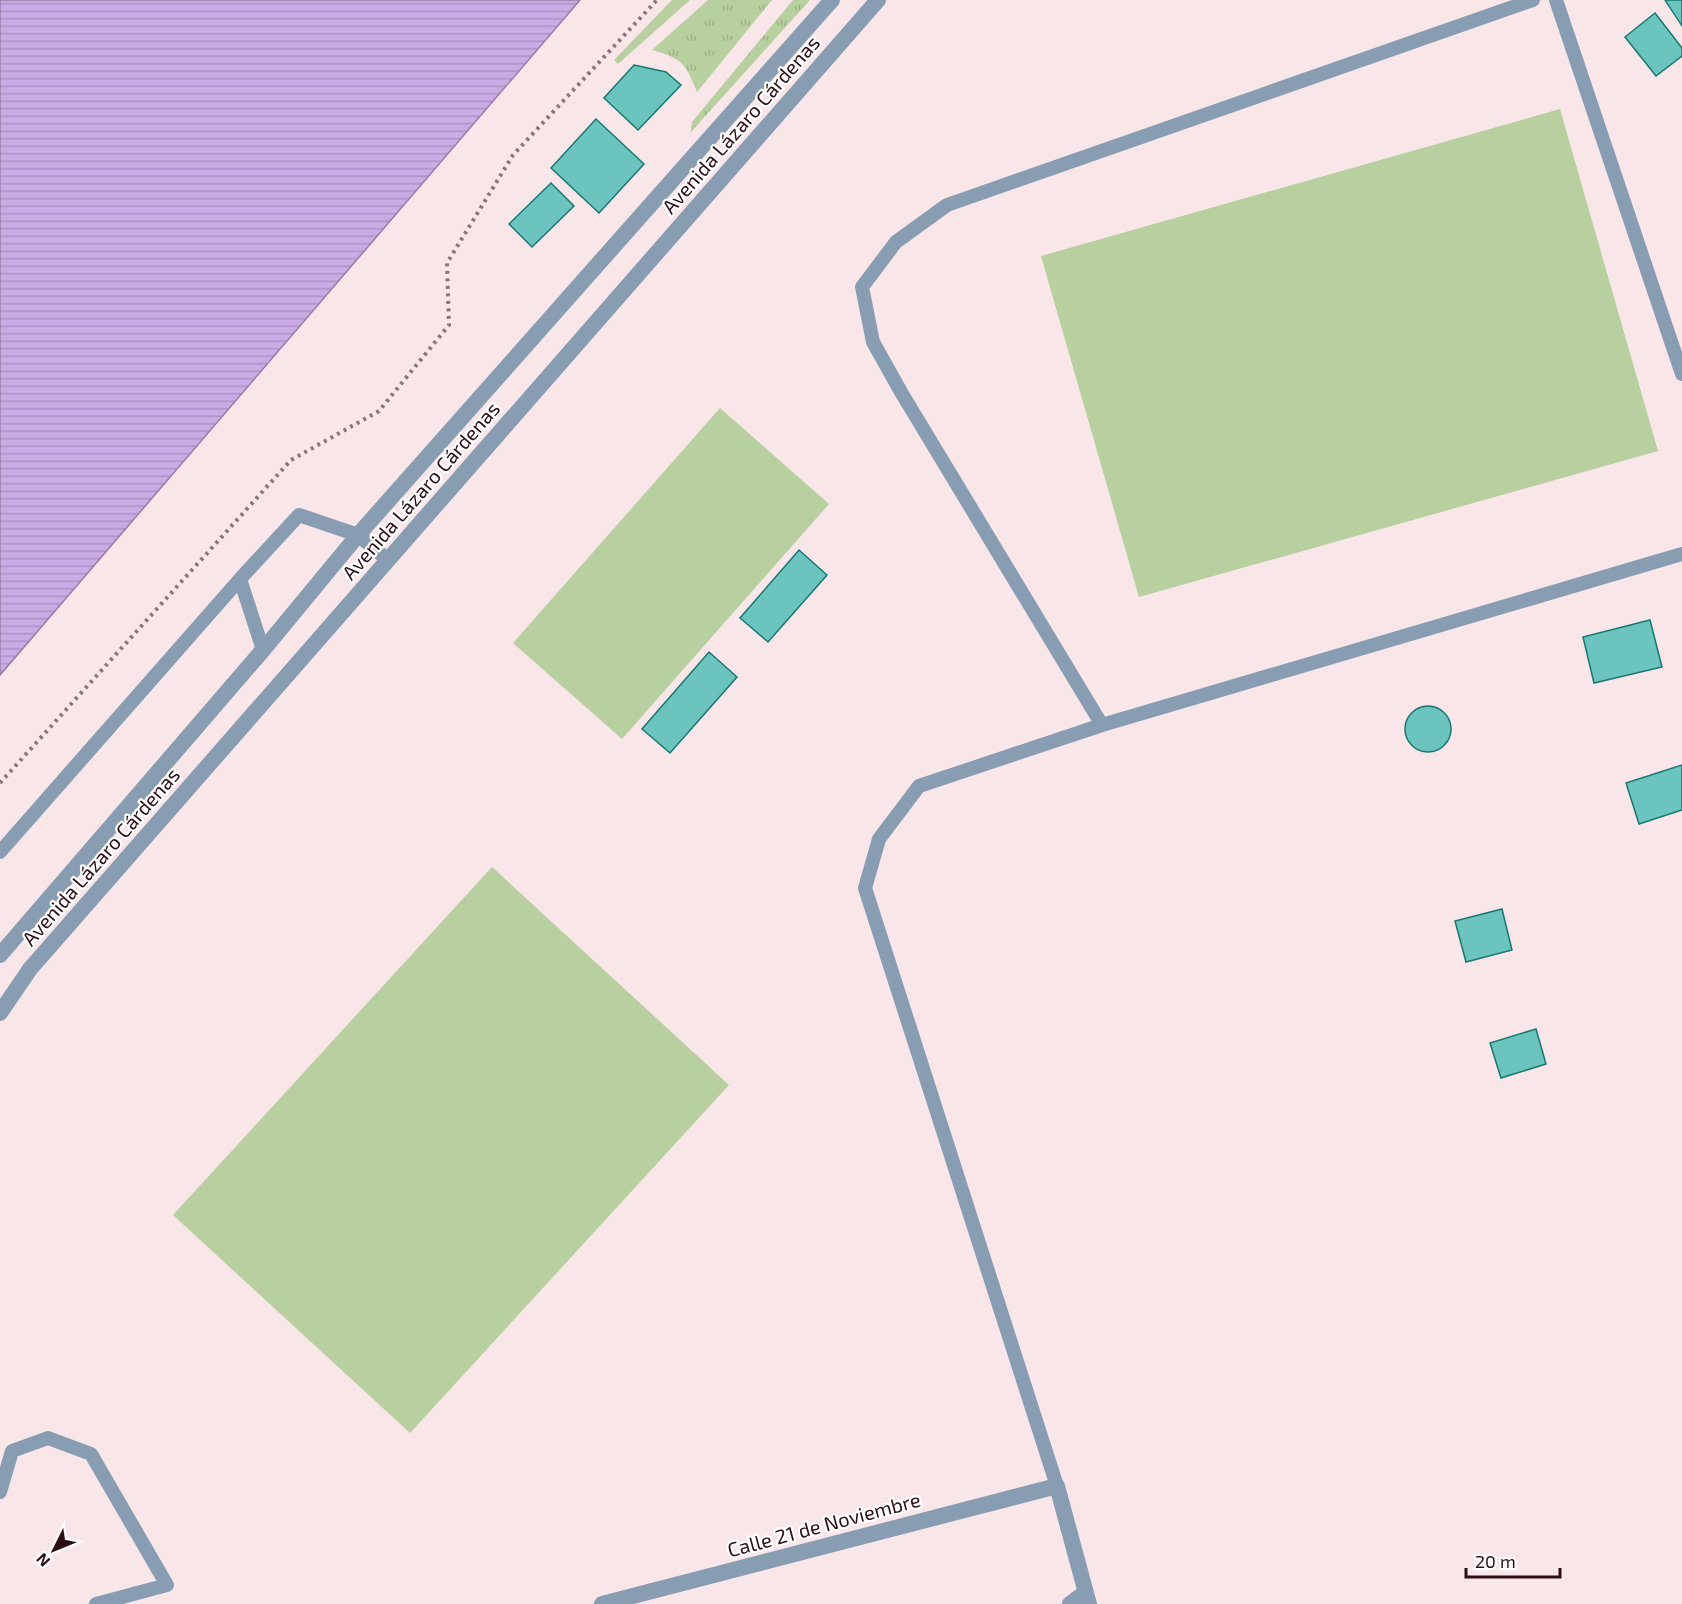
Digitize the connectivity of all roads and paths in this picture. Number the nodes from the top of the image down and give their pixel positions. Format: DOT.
graph roads {
  1 [pos="657,0"];
  2 [pos="832,0"];
  3 [pos="878,0"];
  4 [pos="1533,0"];
  5 [pos="1556,0"];
  6 [pos="1682,374"];
  7 [pos="357,535"];
  8 [pos="1682,554"];
  9 [pos="388,560"];
  10 [pos="240,579"];
  11 [pos="263,650"];
  12 [pos="1102,725"];
  13 [pos="0,783"];
  14 [pos="0,852"];
  15 [pos="0,955"];
  16 [pos="0,1013"];
  17 [pos="1057,1486"];
  18 [pos="0,1492"];
  19 [pos="1088,1598"];
  20 [pos="96,1604"];
  21 [pos="602,1604"];
  22 [pos="1070,1604"];
  1 -- 13 [label="path"];
  2 -- 7 [label="street, Avenida Lázaro Cárdenas"];
  3 -- 9 [label="street, Avenida Lázaro Cárdenas"];
  4 -- 12 [label="lane"];
  5 -- 6 [label="lane"];
  7 -- 9 [label="lane"];
  7 -- 10 [label="lane"];
  7 -- 11 [label="street, Avenida Lázaro Cárdenas"];
  8 -- 12 [label="lane"];
  9 -- 16 [label="street, Avenida Lázaro Cárdenas"];
  10 -- 11 [label="lane"];
  10 -- 14 [label="lane"];
  11 -- 15 [label="street, Avenida Lázaro Cárdenas"];
  12 -- 17 [label="lane"];
  17 -- 19 [label="street"];
  17 -- 21 [label="street, Calle 21 de Noviembre"];
  18 -- 20 [label="lane"];
  19 -- 22 [label="street"];
}
